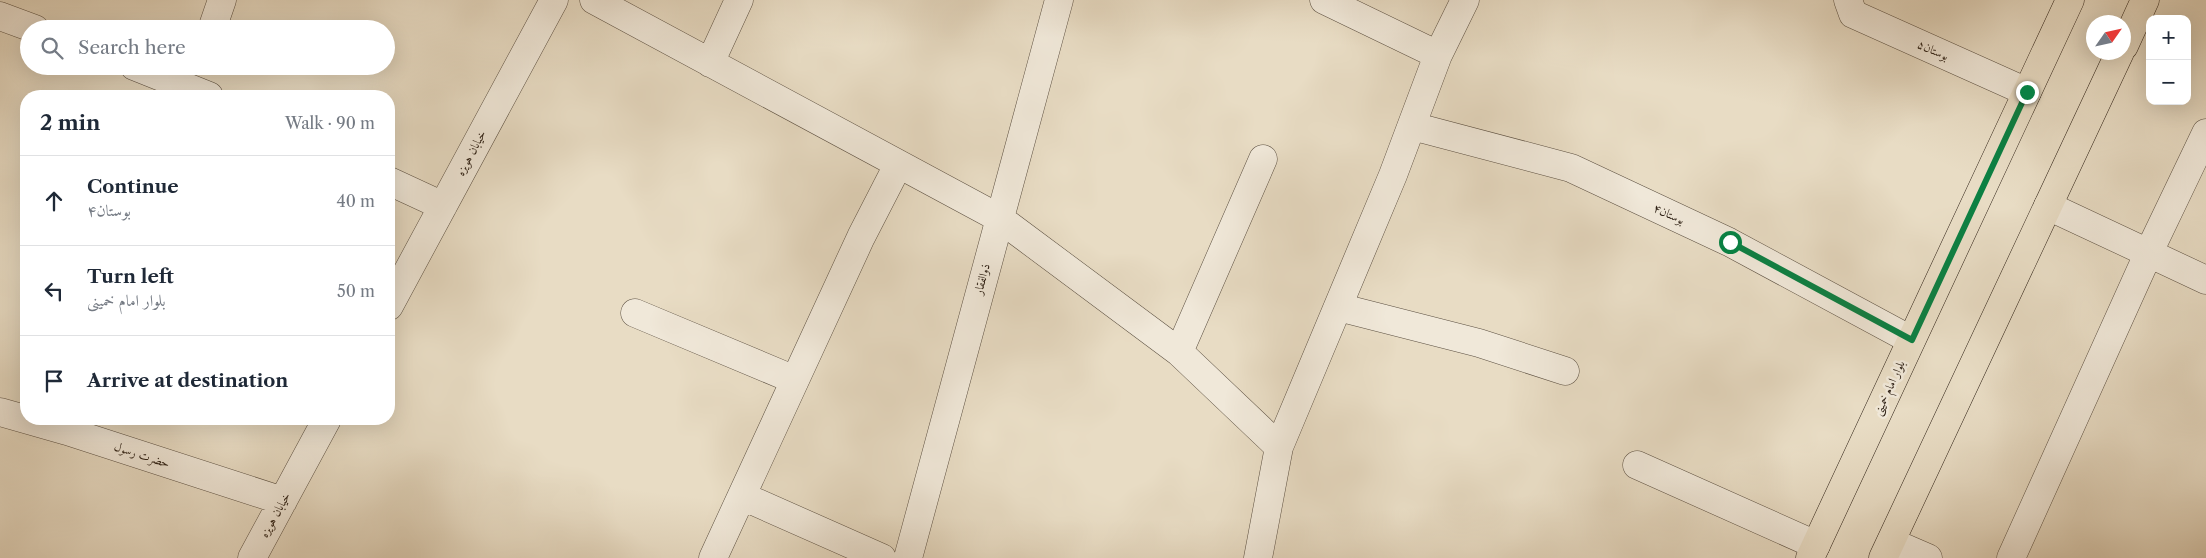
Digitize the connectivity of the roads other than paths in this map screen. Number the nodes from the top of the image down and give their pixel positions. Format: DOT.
graph roads {
  1 [pos="222,0"];
  2 [pos="554,0"];
  3 [pos="594,0"];
  4 [pos="739,0"];
  5 [pos="1059,0"];
  6 [pos="1324,0"];
  7 [pos="1466,0"];
  8 [pos="1848,0"];
  9 [pos="2070,0"];
  10 [pos="2145,0"];
  11 [pos="0,16"];
  12 [pos="215,20"];
  13 [pos="20,23"];
  14 [pos="2131,31"];
  15 [pos="1438,55"];
  16 [pos="2116,60"];
  17 [pos="710,63"];
  18 [pos="161,75"];
  19 [pos="197,87"];
  20 [pos="2027,92"];
  21 [pos="1412,126"];
  22 [pos="2206,133"];
  23 [pos="1263,160"];
  24 [pos="898,165"];
  25 [pos="395,184"];
  26 [pos="443,206"];
  27 [pos="2048,206"];
  28 [pos="999,218"];
  29 [pos="2149,252"];
  30 [pos="2206,280"];
  31 [pos="395,295"];
  32 [pos="1338,306"];
  33 [pos="635,313"];
  34 [pos="1912,340"];
  35 [pos="1179,352"];
  36 [pos="1565,371"];
  37 [pos="795,380"];
  38 [pos="0,412"];
  39 [pos="20,416"];
  40 [pos="69,425"];
  41 [pos="325,425"];
  42 [pos="1279,448"];
  43 [pos="1637,465"];
  44 [pos="742,496"];
  45 [pos="283,501"];
  46 [pos="1887,550"];
  47 [pos="1813,552"];
  48 [pos="252,558"];
  49 [pos="713,558"];
  50 [pos="882,558"];
  51 [pos="908,558"];
  52 [pos="1258,558"];
  53 [pos="1928,558"];
  54 [pos="2011,558"];
  1 -- 12 [label="street"];
  2 -- 26 [label="street, خیابان هویزه"];
  3 -- 17 [label="street"];
  4 -- 17 [label="street"];
  5 -- 28 [label="street, ذوالفقار"];
  6 -- 15 [label="street"];
  7 -- 15 [label="street"];
  8 -- 20 [label="street, بوستان۵"];
  9 -- 20 [label="main road, بلوار امام خمینی"];
  10 -- 14 [label="main road"];
  11 -- 13 [label="street"];
  15 -- 21 [label="street"];
  16 -- 27 [label="main road"];
  17 -- 24 [label="street"];
  18 -- 19 [label="street"];
  20 -- 34 [label="main road, بلوار امام خمینی"];
  21 -- 32 [label="street"];
  21 -- 34 [label="street, بوستان۴"];
  22 -- 29 [label="street"];
  23 -- 35 [label="street"];
  24 -- 28 [label="street"];
  24 -- 37 [label="street"];
  25 -- 26 [label="street"];
  26 -- 31 [label="street, خیابان هویزه"];
  27 -- 29 [label="street"];
  27 -- 46 [label="main road"];
  28 -- 35 [label="street"];
  28 -- 51 [label="street, ذوالفقار"];
  29 -- 30 [label="street"];
  29 -- 54 [label="street"];
  32 -- 36 [label="street"];
  32 -- 42 [label="street"];
  33 -- 37 [label="street"];
  34 -- 47 [label="main road, بلوار امام خمینی"];
  35 -- 42 [label="street"];
  37 -- 44 [label="street"];
  38 -- 39 [label="street, حضرت رسول"];
  40 -- 45 [label="street, حضرت رسول"];
  41 -- 45 [label="street, خیابان هویزه"];
  42 -- 52 [label="street"];
  43 -- 47 [label="street"];
  44 -- 49 [label="street"];
  44 -- 50 [label="street"];
  45 -- 48 [label="street, خیابان هویزه"];
  46 -- 53 [label="street"];
}
